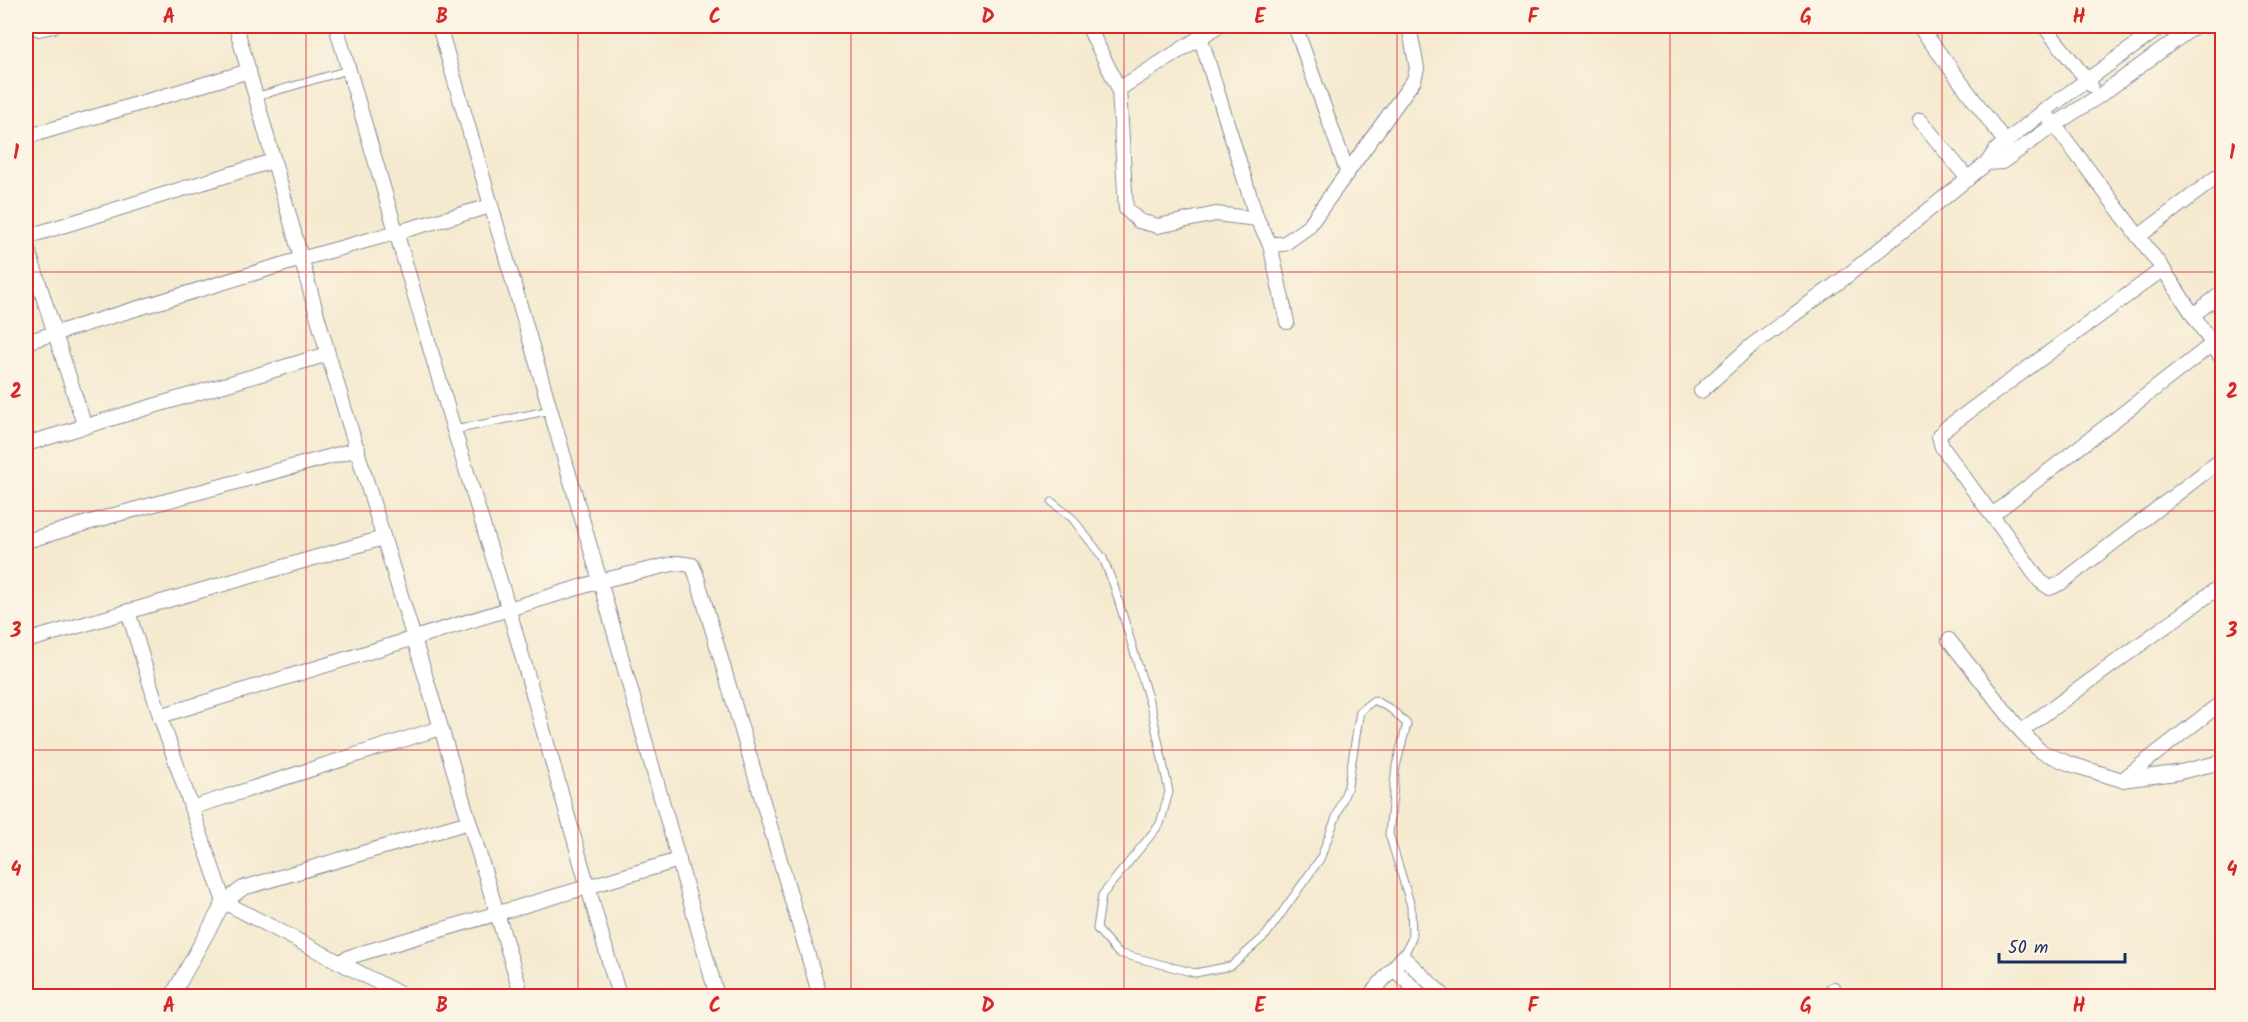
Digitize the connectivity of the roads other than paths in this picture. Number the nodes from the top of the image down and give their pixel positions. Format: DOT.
graph roads {
  1 [pos="33,26"];
  2 [pos="53,26"];
  3 [pos="236,26"];
  4 [pos="336,26"];
  5 [pos="440,26"];
  6 [pos="1088,26"];
  7 [pos="1218,26"];
  8 [pos="1295,26"];
  9 [pos="1409,26"];
  10 [pos="1919,26"];
  11 [pos="2044,26"];
  12 [pos="2162,26"];
  13 [pos="2195,26"];
  14 [pos="1200,36"];
  15 [pos="348,70"];
  16 [pos="249,71"];
  17 [pos="2087,79"];
  18 [pos="1119,89"];
  19 [pos="2099,96"];
  20 [pos="255,97"];
  21 [pos="2044,111"];
  22 [pos="1920,120"];
  23 [pos="2054,125"];
  24 [pos="26,137"];
  25 [pos="2006,143"];
  26 [pos="273,160"];
  27 [pos="1987,164"];
  28 [pos="1347,171"];
  29 [pos="2223,173"];
  30 [pos="1968,179"];
  31 [pos="491,206"];
  32 [pos="1257,219"];
  33 [pos="398,232"];
  34 [pos="26,237"];
  35 [pos="2138,237"];
  36 [pos="26,243"];
  37 [pos="1270,244"];
  38 [pos="301,259"];
  39 [pos="2163,269"];
  40 [pos="2223,293"];
  41 [pos="2193,315"];
  42 [pos="1287,322"];
  43 [pos="54,333"];
  44 [pos="26,342"];
  45 [pos="2211,345"];
  46 [pos="328,354"];
  47 [pos="2223,359"];
  48 [pos="1701,391"];
  49 [pos="551,410"];
  50 [pos="85,427"];
  51 [pos="454,430"];
  52 [pos="26,444"];
  53 [pos="357,449"];
  54 [pos="2223,459"];
  55 [pos="1052,502"];
  56 [pos="1992,515"];
  57 [pos="383,537"];
  58 [pos="26,541"];
  59 [pos="600,581"];
  60 [pos="2223,585"];
  61 [pos="509,610"];
  62 [pos="128,611"];
  63 [pos="413,638"];
  64 [pos="1949,640"];
  65 [pos="26,641"];
  66 [pos="2223,702"];
  67 [pos="160,716"];
  68 [pos="440,728"];
  69 [pos="2021,731"];
  70 [pos="2223,762"];
  71 [pos="2122,780"];
  72 [pos="191,808"];
  73 [pos="469,822"];
  74 [pos="679,861"];
  75 [pos="588,887"];
  76 [pos="224,902"];
  77 [pos="497,914"];
  78 [pos="1403,957"];
  79 [pos="339,962"];
  80 [pos="1394,969"];
  81 [pos="172,996"];
  82 [pos="404,996"];
  83 [pos="522,996"];
  84 [pos="619,996"];
  85 [pos="717,996"];
  86 [pos="820,996"];
  87 [pos="1369,996"];
  88 [pos="1422,996"];
  89 [pos="1444,996"];
  1 -- 2 [label="street"];
  3 -- 16 [label="street"];
  4 -- 15 [label="street"];
  5 -- 31 [label="street"];
  6 -- 18 [label="street"];
  7 -- 14 [label="street"];
  8 -- 28 [label="street"];
  9 -- 28 [label="street"];
  10 -- 25 [label="street"];
  11 -- 17 [label="street"];
  12 -- 17 [label="street"];
  13 -- 19 [label="street"];
  14 -- 18 [label="street"];
  14 -- 32 [label="street"];
  15 -- 20 [label="lane"];
  15 -- 33 [label="street"];
  16 -- 20 [label="street"];
  16 -- 24 [label="street"];
  17 -- 19 [label="street"];
  17 -- 21 [label="street"];
  18 -- 32 [label="street"];
  19 -- 23 [label="street"];
  20 -- 26 [label="street"];
  21 -- 23 [label="street"];
  21 -- 25 [label="street"];
  22 -- 30 [label="street"];
  23 -- 27 [label="street"];
  23 -- 35 [label="street"];
  25 -- 27 [label="street"];
  26 -- 34 [label="street"];
  26 -- 38 [label="street"];
  27 -- 30 [label="street"];
  28 -- 37 [label="street"];
  29 -- 35 [label="street"];
  30 -- 48 [label="street"];
  31 -- 33 [label="street"];
  31 -- 49 [label="street"];
  32 -- 37 [label="street"];
  33 -- 38 [label="street"];
  33 -- 51 [label="street"];
  35 -- 39 [label="street"];
  36 -- 43 [label="street"];
  37 -- 42 [label="street"];
  38 -- 43 [label="street"];
  38 -- 46 [label="street"];
  39 -- 41 [label="street"];
  39 -- 56 [label="street"];
  40 -- 41 [label="street"];
  41 -- 45 [label="street"];
  43 -- 44 [label="street"];
  43 -- 50 [label="street"];
  45 -- 47 [label="street"];
  45 -- 56 [label="street"];
  46 -- 50 [label="street"];
  46 -- 53 [label="street"];
  49 -- 51 [label="lane"];
  49 -- 59 [label="street"];
  50 -- 52 [label="street"];
  51 -- 61 [label="street"];
  53 -- 57 [label="street"];
  53 -- 58 [label="street"];
  54 -- 56 [label="street"];
  55 -- 78 [label="lane"];
  57 -- 62 [label="street"];
  57 -- 63 [label="street"];
  59 -- 61 [label="street"];
  59 -- 74 [label="street"];
  59 -- 86 [label="street"];
  60 -- 69 [label="street"];
  61 -- 63 [label="street"];
  61 -- 75 [label="street"];
  62 -- 65 [label="street"];
  62 -- 67 [label="street"];
  63 -- 67 [label="street"];
  63 -- 68 [label="street"];
  64 -- 69 [label="street"];
  66 -- 71 [label="street"];
  67 -- 72 [label="street"];
  68 -- 72 [label="street"];
  68 -- 73 [label="street"];
  69 -- 71 [label="street"];
  70 -- 71 [label="street"];
  72 -- 76 [label="street"];
  73 -- 76 [label="street"];
  73 -- 77 [label="street"];
  74 -- 75 [label="street"];
  74 -- 85 [label="street"];
  75 -- 77 [label="street"];
  75 -- 84 [label="street"];
  76 -- 79 [label="street"];
  76 -- 81 [label="street"];
  77 -- 79 [label="street"];
  77 -- 83 [label="street"];
  78 -- 80 [label="street"];
  78 -- 89 [label="street"];
  79 -- 82 [label="street"];
  80 -- 87 [label="street"];
  80 -- 88 [label="street"];
}
